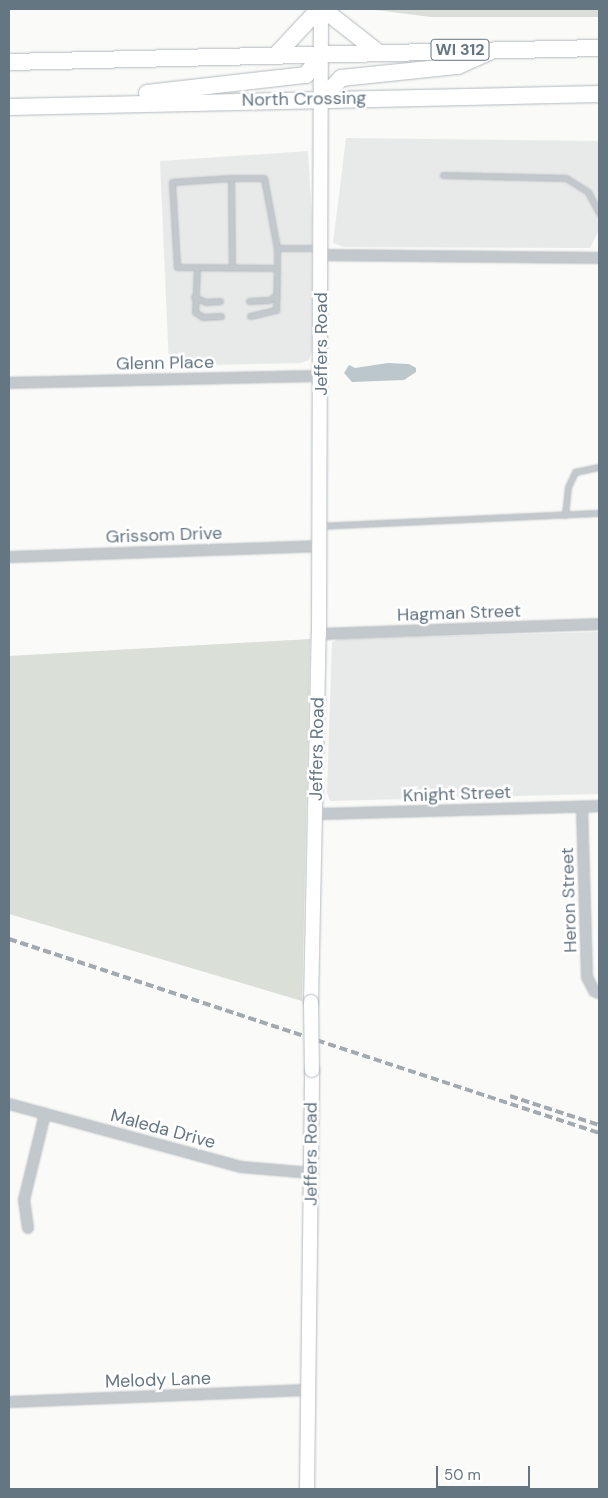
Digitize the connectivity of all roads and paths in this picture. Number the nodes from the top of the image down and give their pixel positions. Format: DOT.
graph roads {
  1 [pos="321,9"];
  2 [pos="497,48"];
  3 [pos="599,48"];
  4 [pos="379,53"];
  5 [pos="277,54"];
  6 [pos="321,54"];
  7 [pos="9,62"];
  8 [pos="599,94"];
  9 [pos="322,98"];
  10 [pos="53,104"];
  11 [pos="9,107"];
  12 [pos="443,175"];
  13 [pos="231,178"];
  14 [pos="599,213"];
  15 [pos="277,248"];
  16 [pos="322,251"];
  17 [pos="599,258"];
  18 [pos="197,267"];
  19 [pos="232,267"];
  20 [pos="277,268"];
  21 [pos="277,295"];
  22 [pos="194,297"];
  23 [pos="249,301"];
  24 [pos="220,302"];
  25 [pos="220,316"];
  26 [pos="250,316"];
  27 [pos="322,376"];
  28 [pos="9,383"];
  29 [pos="599,467"];
  30 [pos="599,513"];
  31 [pos="565,515"];
  32 [pos="320,526"];
  33 [pos="320,546"];
  34 [pos="9,557"];
  35 [pos="599,624"];
  36 [pos="320,634"];
  37 [pos="599,806"];
  38 [pos="582,807"];
  39 [pos="316,814"];
  40 [pos="597,992"];
  41 [pos="9,1104"];
  42 [pos="45,1114"];
  43 [pos="312,1173"];
  44 [pos="28,1228"];
  45 [pos="308,1390"];
  46 [pos="9,1402"];
  47 [pos="307,1489"];
  1 -- 4 [label="main road"];
  1 -- 5 [label="main road"];
  1 -- 6 [label="main road, Jeffers Road"];
  2 -- 3 [label="main road, WI 312"];
  2 -- 4 [label="main road, WI 312"];
  2 -- 9 [label="main road"];
  4 -- 6 [label="main road, WI 312"];
  5 -- 6 [label="main road, WI 312"];
  5 -- 7 [label="main road, WI 312"];
  6 -- 9 [label="main road, Jeffers Road"];
  6 -- 10 [label="main road"];
  8 -- 9 [label="main road, North Crossing"];
  9 -- 10 [label="main road, North Crossing"];
  9 -- 16 [label="main road, Jeffers Road"];
  10 -- 11 [label="main road, North Crossing"];
  12 -- 14 [label="lane"];
  13 -- 15 [label="lane"];
  13 -- 18 [label="lane"];
  13 -- 19 [label="lane"];
  15 -- 16 [label="lane"];
  15 -- 20 [label="lane"];
  16 -- 17 [label="street"];
  16 -- 27 [label="main road, Jeffers Road"];
  18 -- 19 [label="lane"];
  18 -- 22 [label="lane"];
  19 -- 20 [label="lane"];
  20 -- 21 [label="lane"];
  21 -- 23 [label="lane"];
  21 -- 26 [label="lane"];
  22 -- 24 [label="lane"];
  22 -- 25 [label="lane"];
  27 -- 28 [label="street, Glenn Place"];
  27 -- 32 [label="main road, Jeffers Road"];
  29 -- 31 [label="lane"];
  30 -- 31 [label="lane"];
  31 -- 32 [label="lane"];
  32 -- 33 [label="main road, Jeffers Road"];
  33 -- 34 [label="street, Grissom Drive"];
  33 -- 36 [label="main road, Jeffers Road"];
  35 -- 36 [label="street, Hagman Street"];
  36 -- 39 [label="main road, Jeffers Road"];
  37 -- 38 [label="street, Knight Street"];
  38 -- 39 [label="street, Knight Street"];
  38 -- 40 [label="street, Heron Street"];
  39 -- 43 [label="main road, Jeffers Road, bridge"];
  41 -- 42 [label="street, Maleda Drive"];
  42 -- 43 [label="street, Maleda Drive"];
  42 -- 44 [label="street"];
  43 -- 45 [label="main road, Jeffers Road"];
  45 -- 46 [label="street, Melody Lane"];
  45 -- 47 [label="main road, Jeffers Road"];
}
